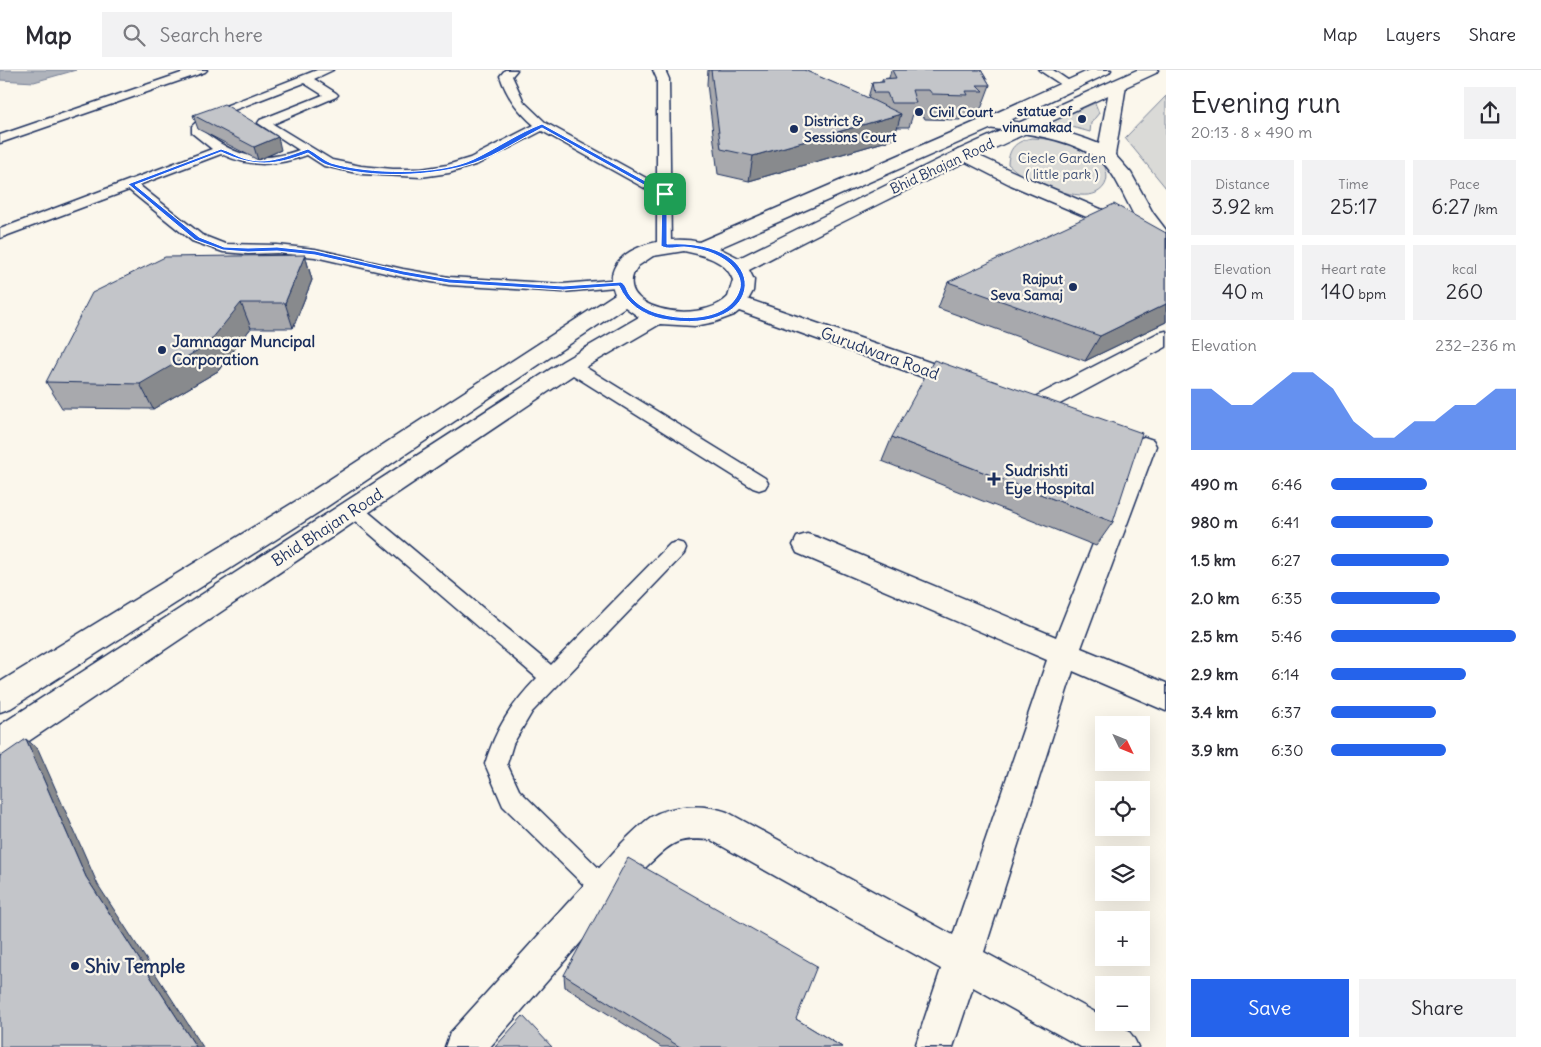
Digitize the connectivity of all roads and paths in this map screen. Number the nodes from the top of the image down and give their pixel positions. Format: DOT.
graph roads {
  1 [pos="201,70"];
  2 [pos="327,70"];
  3 [pos="511,70"];
  4 [pos="659,70"];
  5 [pos="1045,70"];
  6 [pos="1103,70"];
  7 [pos="1150,70"];
  8 [pos="306,78"];
  9 [pos="1069,85"];
  10 [pos="1118,85"];
  11 [pos="988,123"];
  12 [pos="542,126"];
  13 [pos="1024,128"];
  14 [pos="0,139"];
  15 [pos="221,150"];
  16 [pos="308,151"];
  17 [pos="964,154"];
  18 [pos="1106,156"];
  19 [pos="131,184"];
  20 [pos="665,194"];
  21 [pos="0,234"];
  22 [pos="1166,242"];
  23 [pos="664,246"];
  24 [pos="702,248"];
  25 [pos="737,268"];
  26 [pos="624,290"];
  27 [pos="736,302"];
  28 [pos="657,316"];
  29 [pos="1166,338"];
  30 [pos="571,366"];
  31 [pos="986,391"];
  32 [pos="1060,417"];
  33 [pos="1146,447"];
  34 [pos="759,483"];
  35 [pos="354,510"];
  36 [pos="807,545"];
  37 [pos="677,549"];
  38 [pos="1064,654"];
  39 [pos="552,678"];
  40 [pos="1166,696"];
  41 [pos="0,698"];
  42 [pos="0,743"];
  43 [pos="604,889"];
  44 [pos="962,961"];
  45 [pos="464,1047"];
  46 [pos="934,1047"];
  47 [pos="1119,1047"];
  1 -- 14 [label="lane"];
  2 -- 8 [label="lane"];
  3 -- 12 [label="lane"];
  4 -- 20 [label="lane"];
  5 -- 9 [label="lane"];
  6 -- 9 [label="main road, Bhid Bhajan Road"];
  7 -- 10 [label="main road, Bhid Bhajan Road"];
  8 -- 15 [label="lane"];
  8 -- 16 [label="lane"];
  9 -- 11 [label="main road, Bhid Bhajan Road"];
  10 -- 13 [label="main road, Bhid Bhajan Road"];
  10 -- 18 [label="main road"];
  11 -- 13 [label="main road"];
  11 -- 24 [label="main road, Bhid Bhajan Road"];
  12 -- 16 [label="lane"];
  12 -- 20 [label="lane"];
  13 -- 17 [label="main road, Bhid Bhajan Road"];
  13 -- 18 [label="main road"];
  15 -- 16 [label="lane"];
  15 -- 19 [label="lane"];
  17 -- 22 [label="main road"];
  17 -- 25 [label="main road, Bhid Bhajan Road"];
  18 -- 22 [label="main road"];
  19 -- 21 [label="lane"];
  19 -- 26 [label="lane"];
  20 -- 23 [label="lane"];
  23 -- 24 [label="main road"];
  23 -- 26 [label="main road"];
  24 -- 25 [label="main road"];
  25 -- 27 [label="main road"];
  26 -- 28 [label="main road"];
  26 -- 41 [label="main road, Bhid Bhajan Road"];
  27 -- 28 [label="main road"];
  27 -- 31 [label="main road, Gurudwara Road"];
  28 -- 30 [label="main road, Bhid Bhajan Road"];
  29 -- 32 [label="main road"];
  30 -- 34 [label="lane"];
  30 -- 35 [label="main road, Bhid Bhajan Road"];
  33 -- 38 [label="main road"];
  35 -- 39 [label="lane"];
  35 -- 42 [label="main road, Bhid Bhajan Road"];
  36 -- 38 [label="main road"];
  37 -- 39 [label="lane"];
  38 -- 40 [label="main road"];
  38 -- 44 [label="main road"];
  39 -- 43 [label="lane"];
  43 -- 44 [label="main road"];
  43 -- 45 [label="main road"];
  44 -- 46 [label="main road"];
  44 -- 47 [label="main road"];
}
